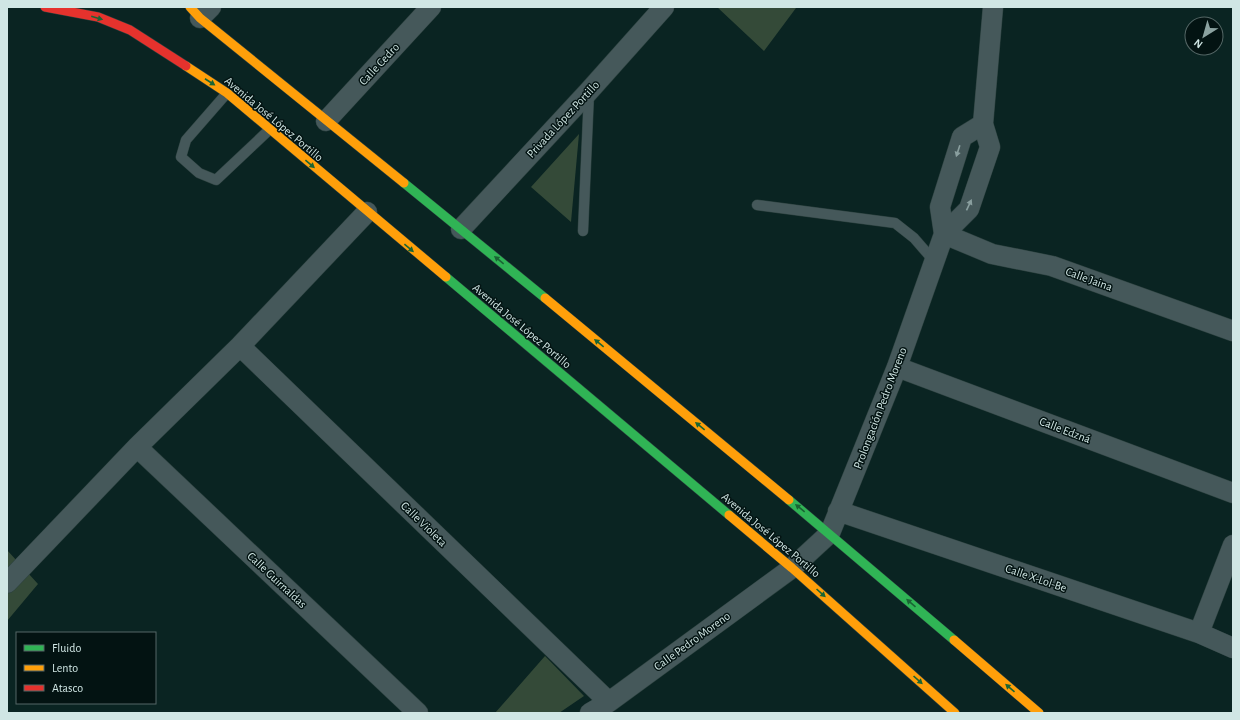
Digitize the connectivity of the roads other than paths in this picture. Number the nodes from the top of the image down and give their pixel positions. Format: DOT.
graph roads {
  1 [pos="45,7"];
  2 [pos="431,7"];
  3 [pos="664,7"];
  4 [pos="993,7"];
  5 [pos="200,11"];
  6 [pos="590,91"];
  7 [pos="227,93"];
  8 [pos="326,121"];
  9 [pos="983,124"];
  10 [pos="269,130"];
  11 [pos="757,204"];
  12 [pos="367,212"];
  13 [pos="461,229"];
  14 [pos="583,231"];
  15 [pos="944,234"];
  16 [pos="934,261"];
  17 [pos="1233,331"];
  18 [pos="240,346"];
  19 [pos="897,367"];
  20 [pos="137,447"];
  21 [pos="1233,493"];
  22 [pos="838,511"];
  23 [pos="830,533"];
  24 [pos="1233,545"];
  25 [pos="792,568"];
  26 [pos="7,583"];
  27 [pos="1199,633"];
  28 [pos="1233,648"];
  29 [pos="609,702"];
  30 [pos="418,713"];
  31 [pos="590,713"];
  32 [pos="955,713"];
  33 [pos="1039,713"];
  1 -- 7 [label="main road, Avenida José López Portillo, one-way"];
  2 -- 8 [label="street, Calle Cedro"];
  3 -- 6 [label="street, Privada López Portillo"];
  4 -- 9 [label="street, Prolongación Pedro Moreno"];
  5 -- 8 [label="main road"];
  6 -- 13 [label="street, Privada López Portillo"];
  6 -- 14 [label="lane"];
  7 -- 10 [label="main road, Avenida José López Portillo"];
  7 -- 10 [label="lane"];
  8 -- 13 [label="main road"];
  15 -- 9 [label="street, Prolongación Pedro Moreno, one-way"];
  9 -- 15 [label="street, Prolongación Pedro Moreno, one-way"];
  10 -- 12 [label="main road, Avenida José López Portillo, one-way"];
  11 -- 16 [label="lane"];
  12 -- 18 [label="street"];
  12 -- 25 [label="main road, Avenida José López Portillo, one-way"];
  23 -- 13 [label="main road, one-way"];
  15 -- 16 [label="street, Prolongación Pedro Moreno"];
  15 -- 17 [label="street, Calle Jaina"];
  16 -- 19 [label="street, Prolongación Pedro Moreno"];
  18 -- 20 [label="street"];
  18 -- 29 [label="street, Calle Violeta"];
  19 -- 21 [label="street, Calle Edzná"];
  19 -- 22 [label="street, Prolongación Pedro Moreno"];
  20 -- 26 [label="street"];
  20 -- 30 [label="street, Calle Guirnaldas"];
  22 -- 23 [label="street, Prolongación Pedro Moreno"];
  22 -- 27 [label="street, Calle X-Lol-Be"];
  23 -- 25 [label="street, Prolongación Pedro Moreno"];
  33 -- 23 [label="main road, one-way"];
  24 -- 27 [label="street"];
  25 -- 29 [label="street, Calle Pedro Moreno"];
  25 -- 32 [label="main road, Avenida José López Portillo, one-way"];
  27 -- 28 [label="street, Calle X-Lol-Be"];
  29 -- 31 [label="street, Calle Pedro Moreno"];
}
